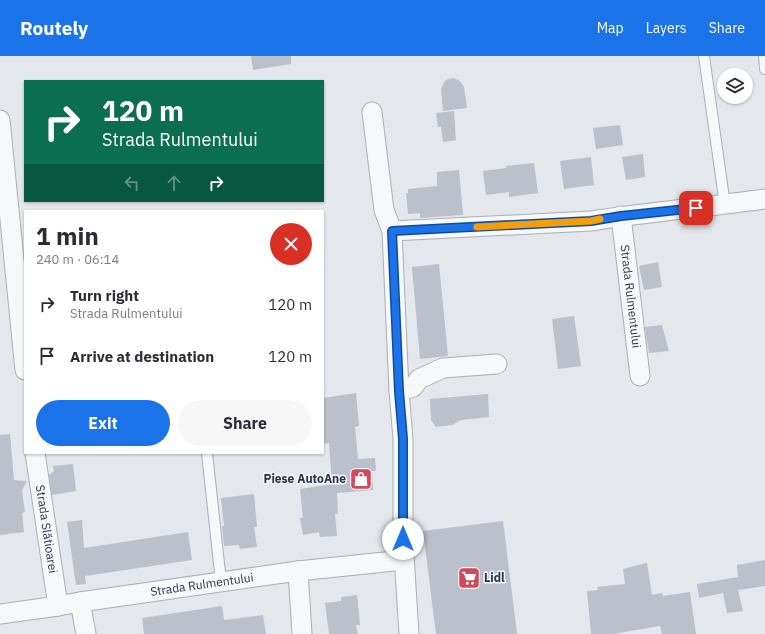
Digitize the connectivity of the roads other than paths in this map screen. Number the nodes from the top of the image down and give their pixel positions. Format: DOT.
graph roads {
  1 [pos="704,56"];
  2 [pos="764,56"];
  3 [pos="765,69"];
  4 [pos="372,112"];
  5 [pos="0,120"];
  6 [pos="765,199"];
  7 [pos="725,205"];
  8 [pos="5,216"];
  9 [pos="621,216"];
  10 [pos="392,231"];
  11 [pos="24,362"];
  12 [pos="497,364"];
  13 [pos="640,376"];
  14 [pos="399,391"];
  15 [pos="35,454"];
  16 [pos="207,454"];
  17 [pos="404,560"];
  18 [pos="298,571"];
  19 [pos="221,582"];
  20 [pos="80,602"];
  21 [pos="58,606"];
  22 [pos="0,614"];
  23 [pos="86,634"];
  24 [pos="302,634"];
  25 [pos="409,634"];
  1 -- 7 [label="lane"];
  2 -- 3 [label="lane"];
  4 -- 10 [label="street"];
  5 -- 8 [label="street"];
  6 -- 7 [label="street"];
  7 -- 9 [label="street"];
  8 -- 11 [label="street"];
  9 -- 10 [label="street"];
  9 -- 13 [label="street, Strada Rulmentului"];
  10 -- 14 [label="street"];
  12 -- 14 [label="street"];
  14 -- 17 [label="street"];
  15 -- 21 [label="street, Strada Slătioarei"];
  16 -- 19 [label="lane"];
  17 -- 18 [label="street, Strada Rulmentului"];
  17 -- 25 [label="street"];
  18 -- 19 [label="street, Strada Rulmentului"];
  18 -- 24 [label="street"];
  19 -- 20 [label="street, Strada Rulmentului"];
  20 -- 21 [label="street, Strada Rulmentului"];
  20 -- 23 [label="street"];
  21 -- 22 [label="street, Strada Rulmentului"];
}
